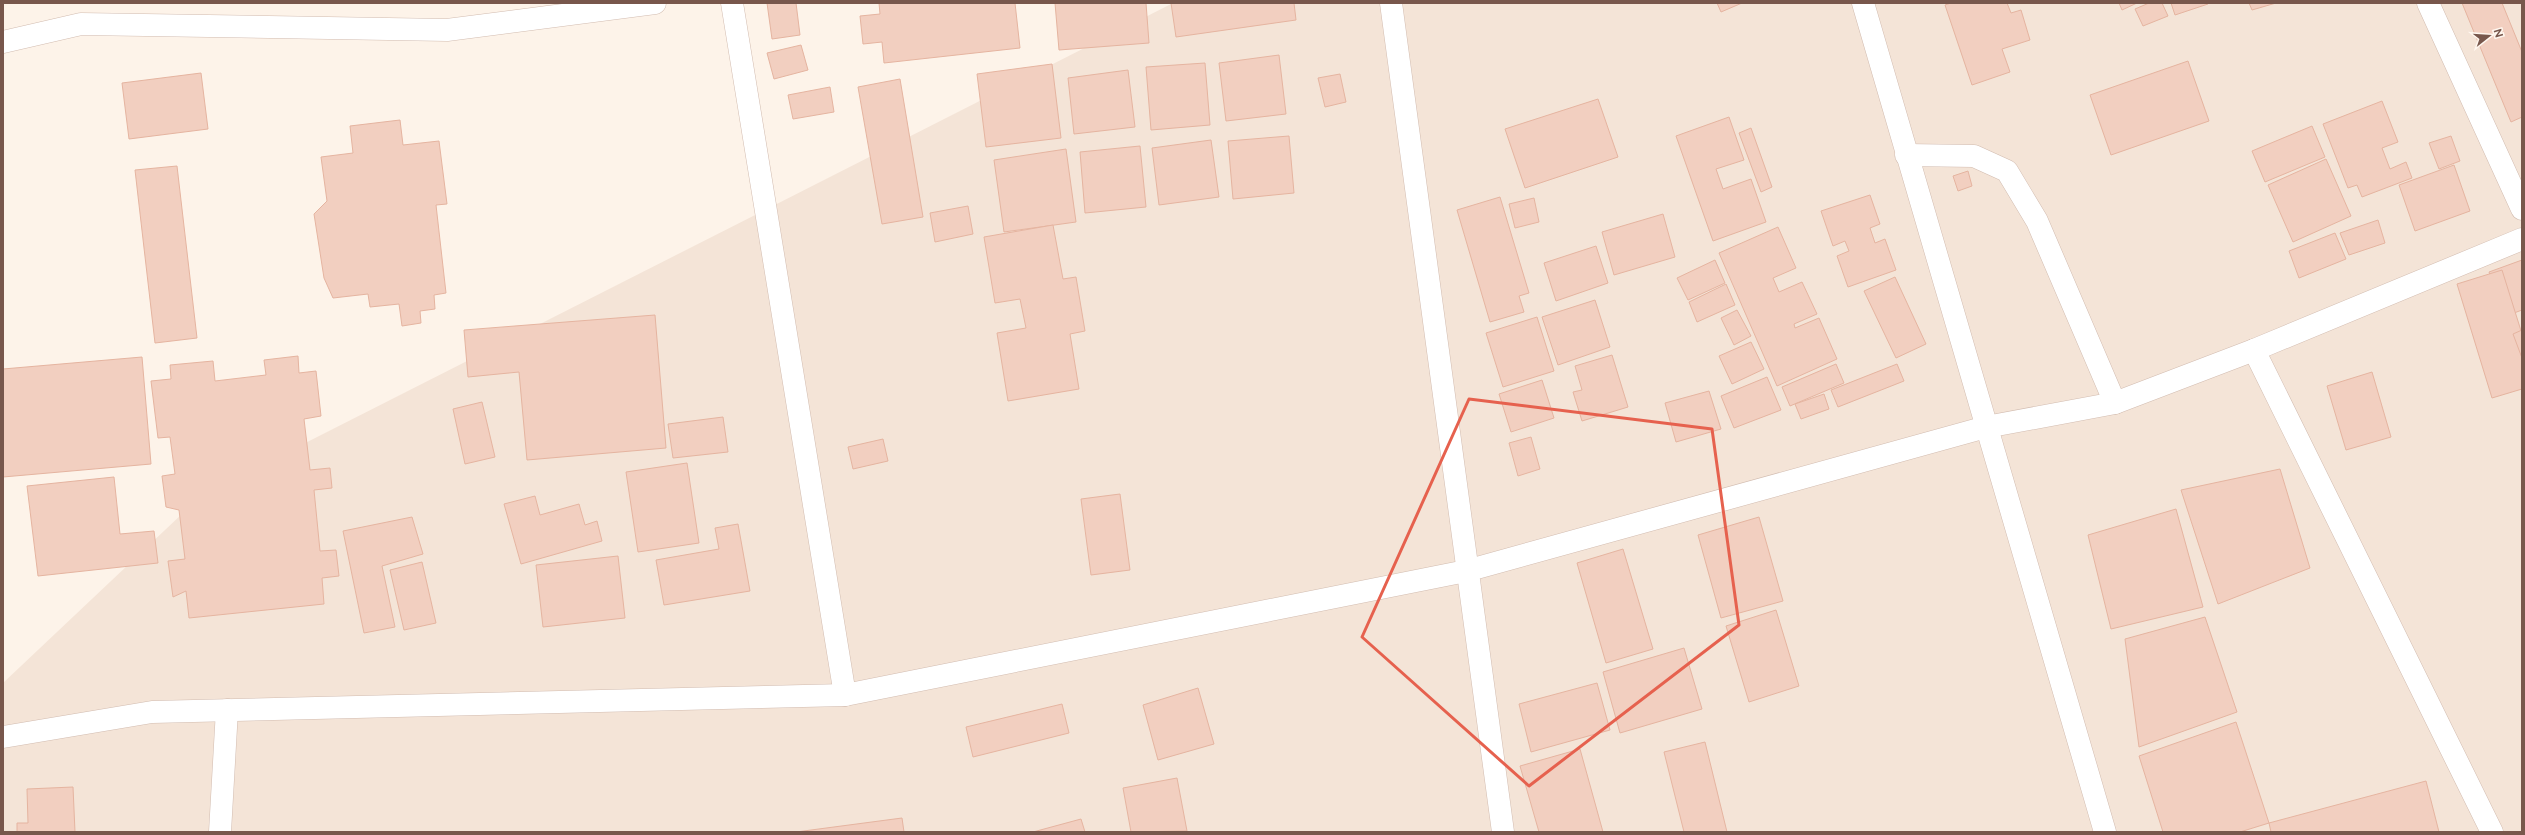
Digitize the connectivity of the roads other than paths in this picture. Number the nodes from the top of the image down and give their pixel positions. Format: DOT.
graph roads {
  1 [pos="655,3"];
  2 [pos="732,3"];
  3 [pos="1390,3"];
  4 [pos="1863,3"];
  5 [pos="2428,3"];
  6 [pos="3,42"];
  7 [pos="1906,155"];
  8 [pos="2522,209"];
  9 [pos="2522,239"];
  10 [pos="2254,350"];
  11 [pos="2115,403"];
  12 [pos="1986,427"];
  13 [pos="1466,571"];
  14 [pos="845,695"];
  15 [pos="226,710"];
  16 [pos="3,737"];
  17 [pos="220,832"];
  18 [pos="1503,832"];
  19 [pos="2105,832"];
  20 [pos="2492,832"];
  1 -- 6 [label="street"];
  2 -- 14 [label="street"];
  3 -- 13 [label="street"];
  4 -- 7 [label="street"];
  5 -- 8 [label="street"];
  7 -- 11 [label="street"];
  7 -- 12 [label="street"];
  9 -- 10 [label="street"];
  10 -- 11 [label="street"];
  10 -- 20 [label="street"];
  11 -- 12 [label="street"];
  12 -- 13 [label="street"];
  12 -- 19 [label="street"];
  13 -- 14 [label="street"];
  13 -- 18 [label="street"];
  14 -- 15 [label="street"];
  15 -- 16 [label="street"];
  15 -- 17 [label="street"];
}
